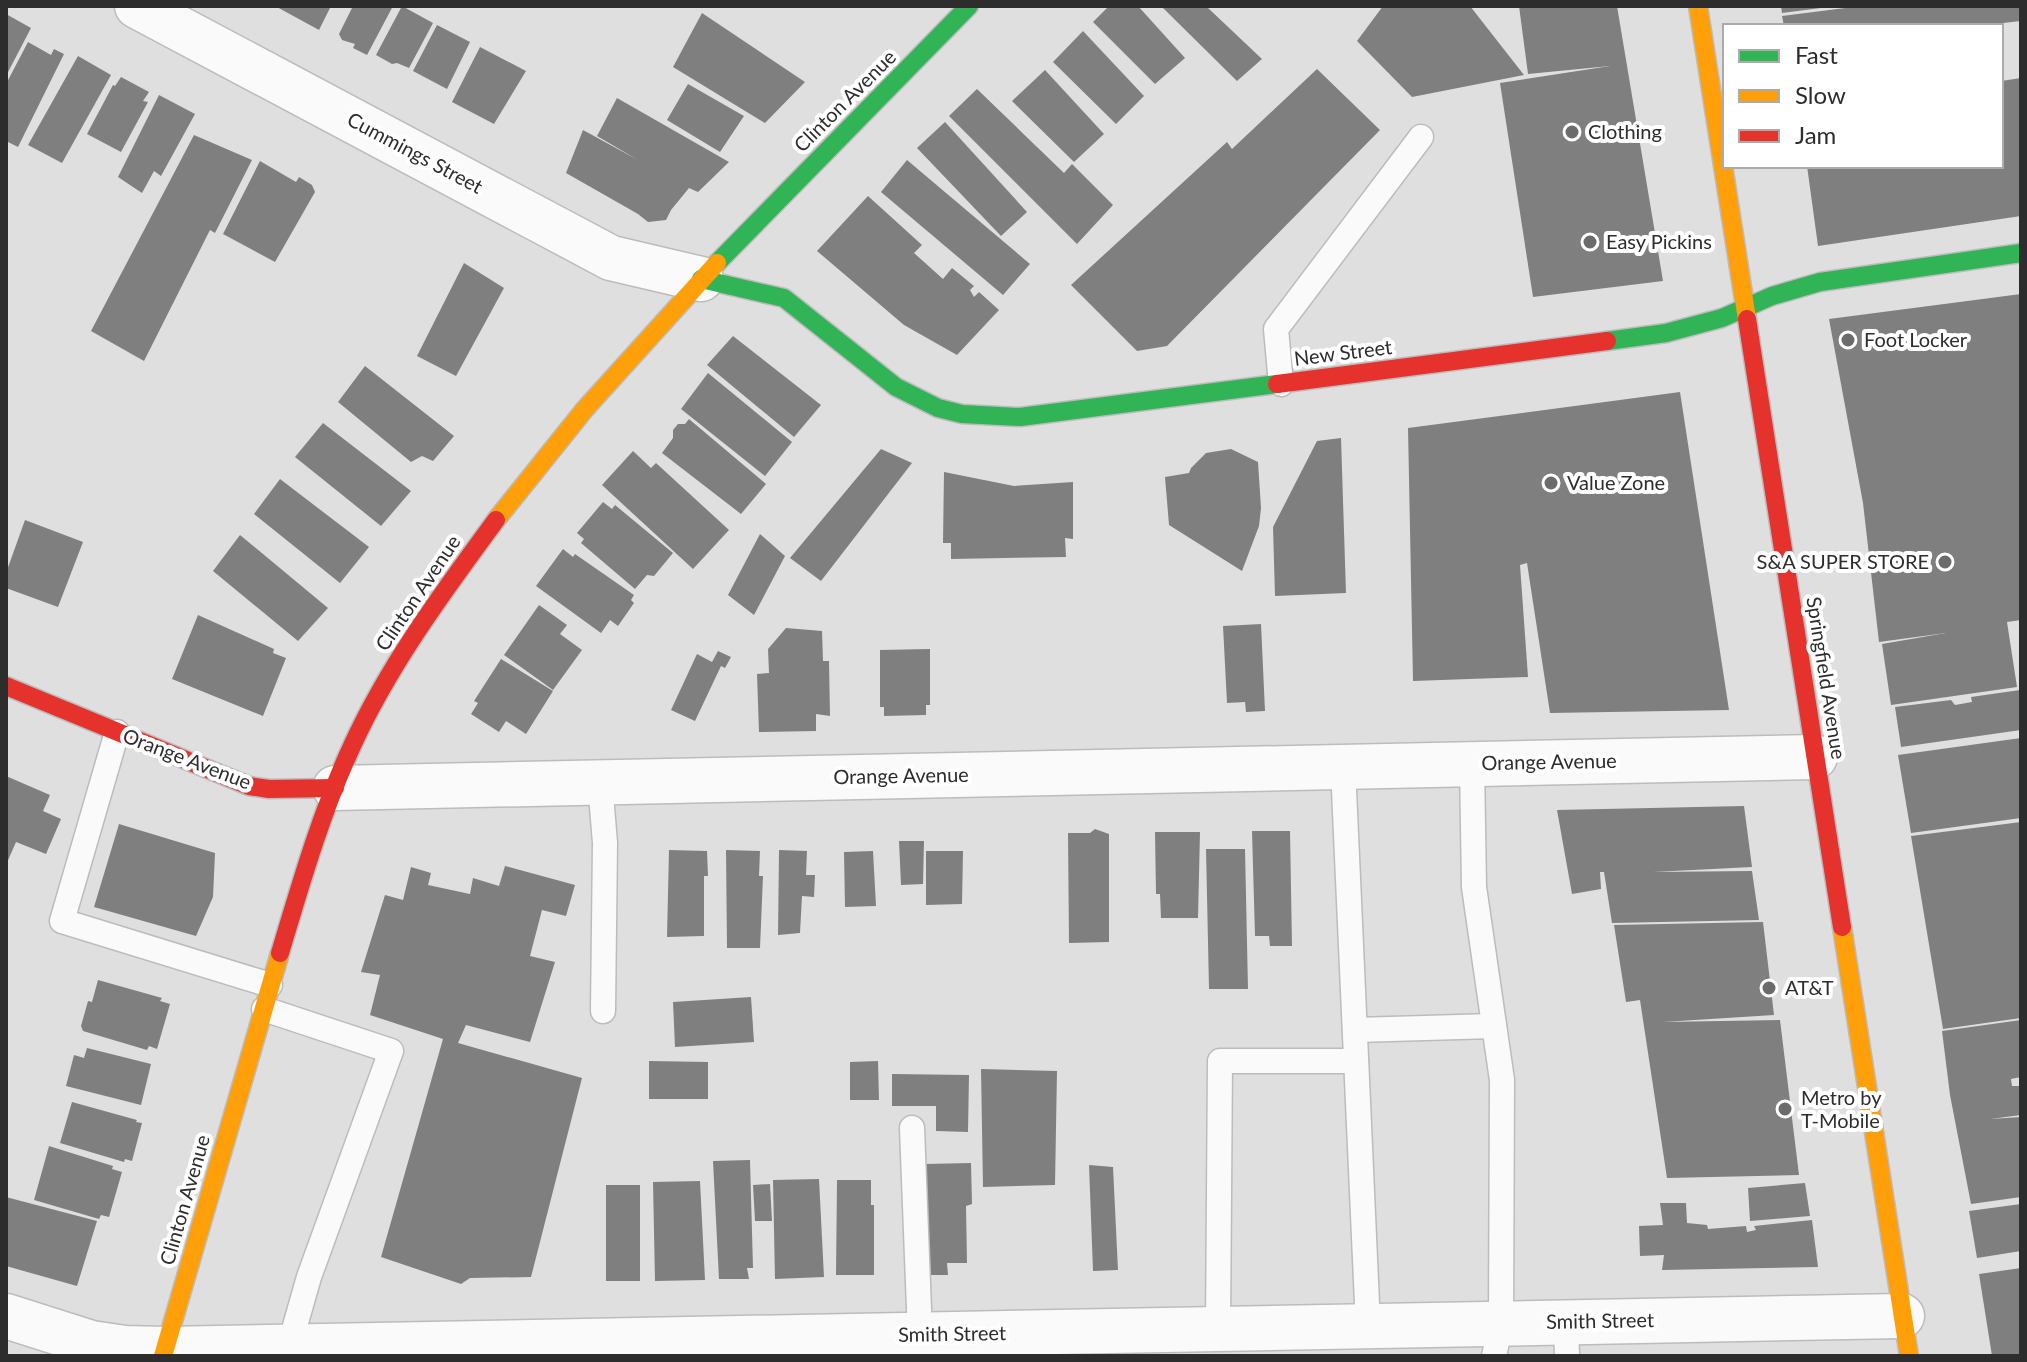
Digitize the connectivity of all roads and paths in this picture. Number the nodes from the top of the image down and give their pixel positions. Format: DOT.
graph roads {
  1 [pos="137,6"];
  2 [pos="969,6"];
  3 [pos="1698,6"];
  4 [pos="1421,137"];
  5 [pos="1723,163"];
  6 [pos="1724,168"];
  7 [pos="2021,253"];
  8 [pos="701,279"];
  9 [pos="1746,307"];
  10 [pos="1281,384"];
  11 [pos="6,686"];
  12 [pos="117,732"];
  13 [pos="1815,757"];
  14 [pos="1472,764"];
  15 [pos="1343,767"];
  16 [pos="600,783"];
  17 [pos="335,788"];
  18 [pos="267,997"];
  19 [pos="603,1011"];
  20 [pos="1494,1026"];
  21 [pos="1355,1030"];
  22 [pos="1356,1061"];
  23 [pos="912,1128"];
  24 [pos="6,1316"];
  25 [pos="1368,1326"];
  26 [pos="1218,1329"];
  27 [pos="920,1335"];
  28 [pos="1905,1336"];
  29 [pos="1567,1339"];
  30 [pos="1498,1340"];
  31 [pos="999,1344"];
  32 [pos="289,1347"];
  33 [pos="624,1348"];
  34 [pos="440,1350"];
  35 [pos="164,1353"];
  1 -- 8 [label="street, Cummings Street"];
  2 -- 8 [label="main road, Clinton Avenue"];
  3 -- 5 [label="main road, Springfield Avenue"];
  4 -- 10 [label="lane"];
  6 -- 9 [label="main road, Springfield Avenue"];
  7 -- 9 [label="main road, New Street"];
  8 -- 10 [label="main road, New Street"];
  8 -- 17 [label="main road, Clinton Avenue"];
  9 -- 10 [label="main road, New Street"];
  9 -- 13 [label="main road, Springfield Avenue"];
  11 -- 12 [label="main road, Orange Avenue"];
  12 -- 17 [label="main road, Orange Avenue"];
  12 -- 18 [label="lane"];
  13 -- 14 [label="street, Orange Avenue"];
  13 -- 28 [label="main road, Springfield Avenue"];
  14 -- 15 [label="street, Orange Avenue"];
  14 -- 20 [label="lane"];
  15 -- 16 [label="street, Orange Avenue"];
  15 -- 21 [label="lane"];
  16 -- 17 [label="street, Orange Avenue"];
  16 -- 19 [label="lane"];
  17 -- 18 [label="main road, Clinton Avenue"];
  18 -- 32 [label="lane"];
  18 -- 35 [label="main road, Clinton Avenue"];
  20 -- 21 [label="lane"];
  20 -- 30 [label="lane"];
  21 -- 22 [label="lane"];
  22 -- 25 [label="lane"];
  22 -- 26 [label="lane"];
  23 -- 27 [label="lane"];
  24 -- 35 [label="street, Smith Street"];
  25 -- 26 [label="street, Smith Street"];
  25 -- 30 [label="street, Smith Street"];
  26 -- 31 [label="street, Smith Street"];
  27 -- 31 [label="street, Smith Street"];
  27 -- 33 [label="street, Smith Street"];
  28 -- 29 [label="street, Smith Street"];
  29 -- 30 [label="street, Smith Street"];
  32 -- 34 [label="street, Smith Street"];
  32 -- 35 [label="street, Smith Street"];
  33 -- 34 [label="street, Smith Street"];
}
